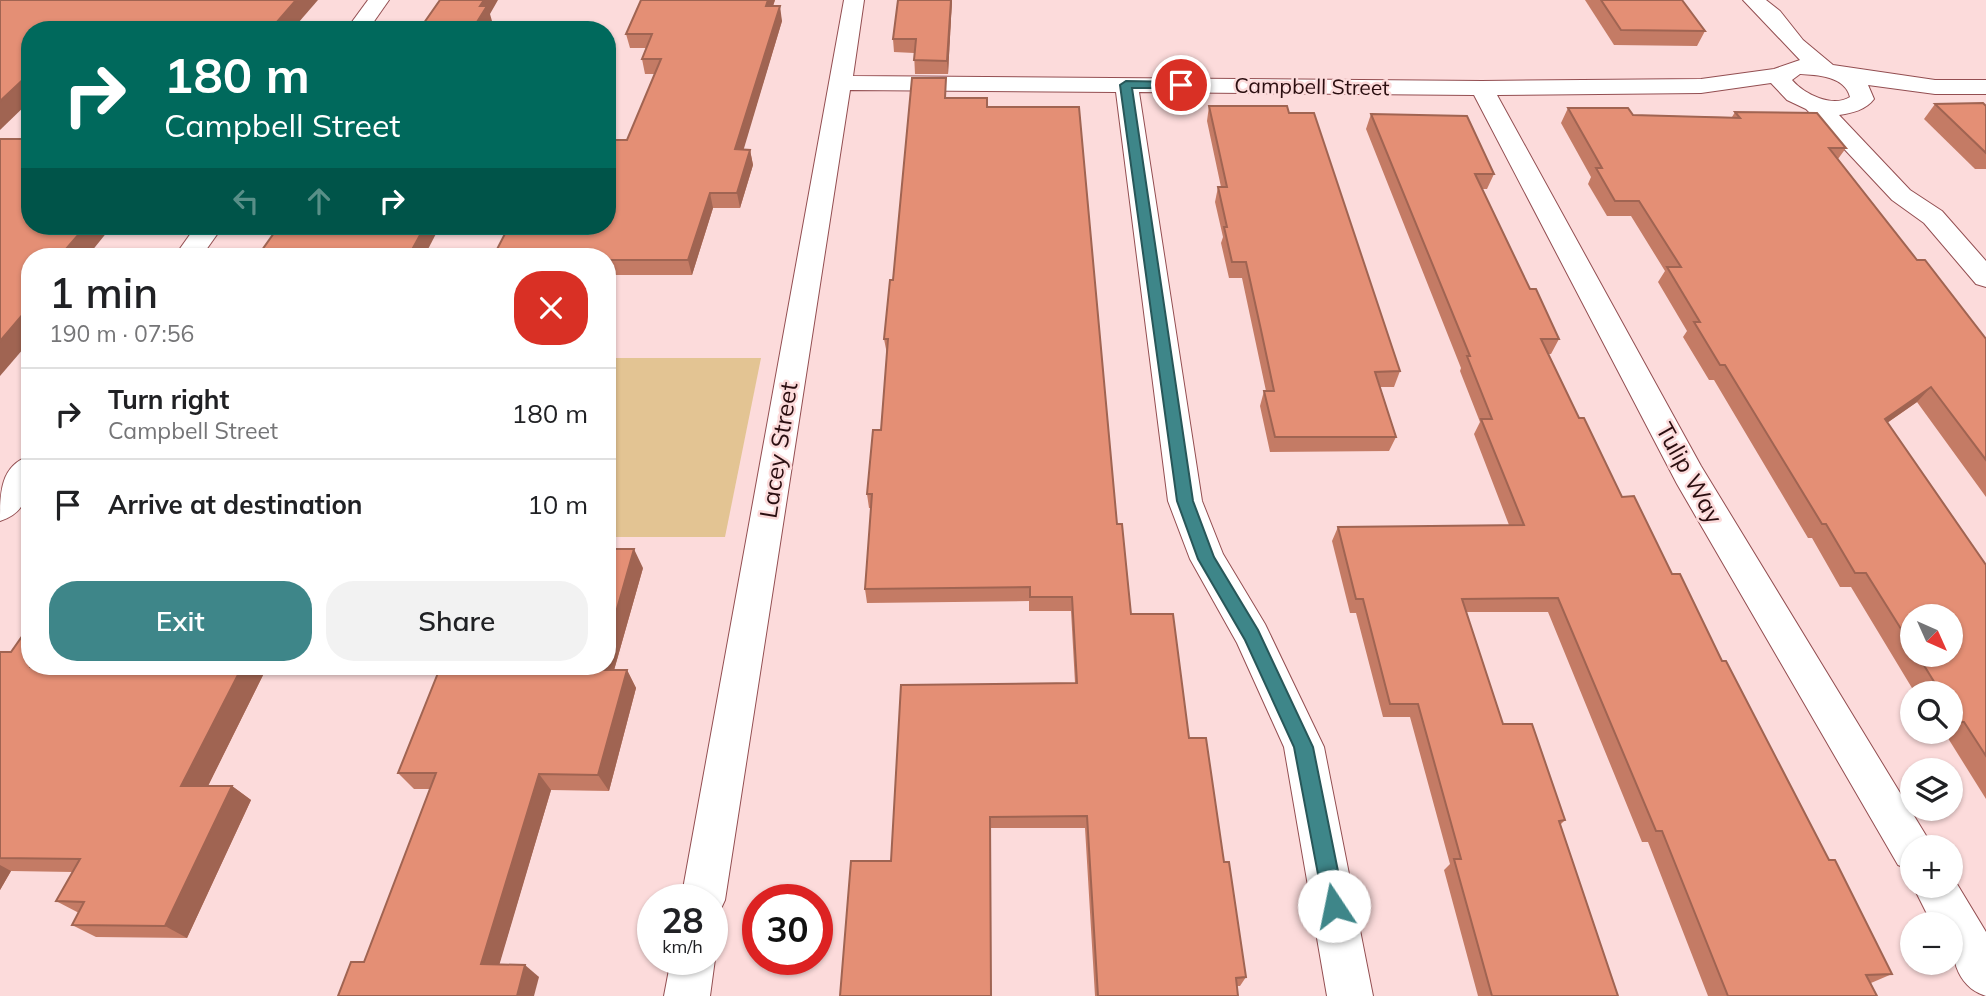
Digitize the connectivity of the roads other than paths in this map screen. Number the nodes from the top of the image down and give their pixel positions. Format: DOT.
graph roads {
  1 [pos="379,0"];
  2 [pos="854,0"];
  3 [pos="1733,0"];
  4 [pos="1753,0"];
  5 [pos="364,21"];
  6 [pos="1832,72"];
  7 [pos="1782,73"];
  8 [pos="839,83"];
  9 [pos="1126,85"];
  10 [pos="1701,86"];
  11 [pos="1935,87"];
  12 [pos="1986,87"];
  13 [pos="1482,88"];
  14 [pos="1860,101"];
  15 [pos="1809,102"];
  16 [pos="1933,218"];
  17 [pos="1986,278"];
  18 [pos="21,480"];
  19 [pos="0,508"];
  20 [pos="1904,835"];
  21 [pos="706,884"];
  22 [pos="1941,898"];
  23 [pos="1986,974"];
  24 [pos="690,975"];
  25 [pos="687,996"];
  26 [pos="1350,996"];
  1 -- 5 [label="street"];
  2 -- 8 [label="street, Lacey Street"];
  3 -- 7 [label="street"];
  4 -- 6 [label="street"];
  6 -- 7 [label="street, Campbell Street"];
  6 -- 11 [label="street"];
  6 -- 14 [label="street"];
  7 -- 10 [label="street, Campbell Street"];
  7 -- 15 [label="street"];
  8 -- 9 [label="street, Campbell Street"];
  8 -- 21 [label="street, Lacey Street"];
  9 -- 13 [label="street, Campbell Street"];
  9 -- 26 [label="street"];
  10 -- 13 [label="street, Campbell Street"];
  10 -- 15 [label="street, Campbell Street"];
  11 -- 12 [label="street"];
  11 -- 14 [label="street"];
  13 -- 20 [label="street, Tulip Way"];
  14 -- 15 [label="street, Campbell Street"];
  14 -- 16 [label="street"];
  15 -- 16 [label="street"];
  16 -- 17 [label="street"];
  18 -- 19 [label="street"];
  22 -- 23 [label="street"];
  24 -- 25 [label="street"];
}
